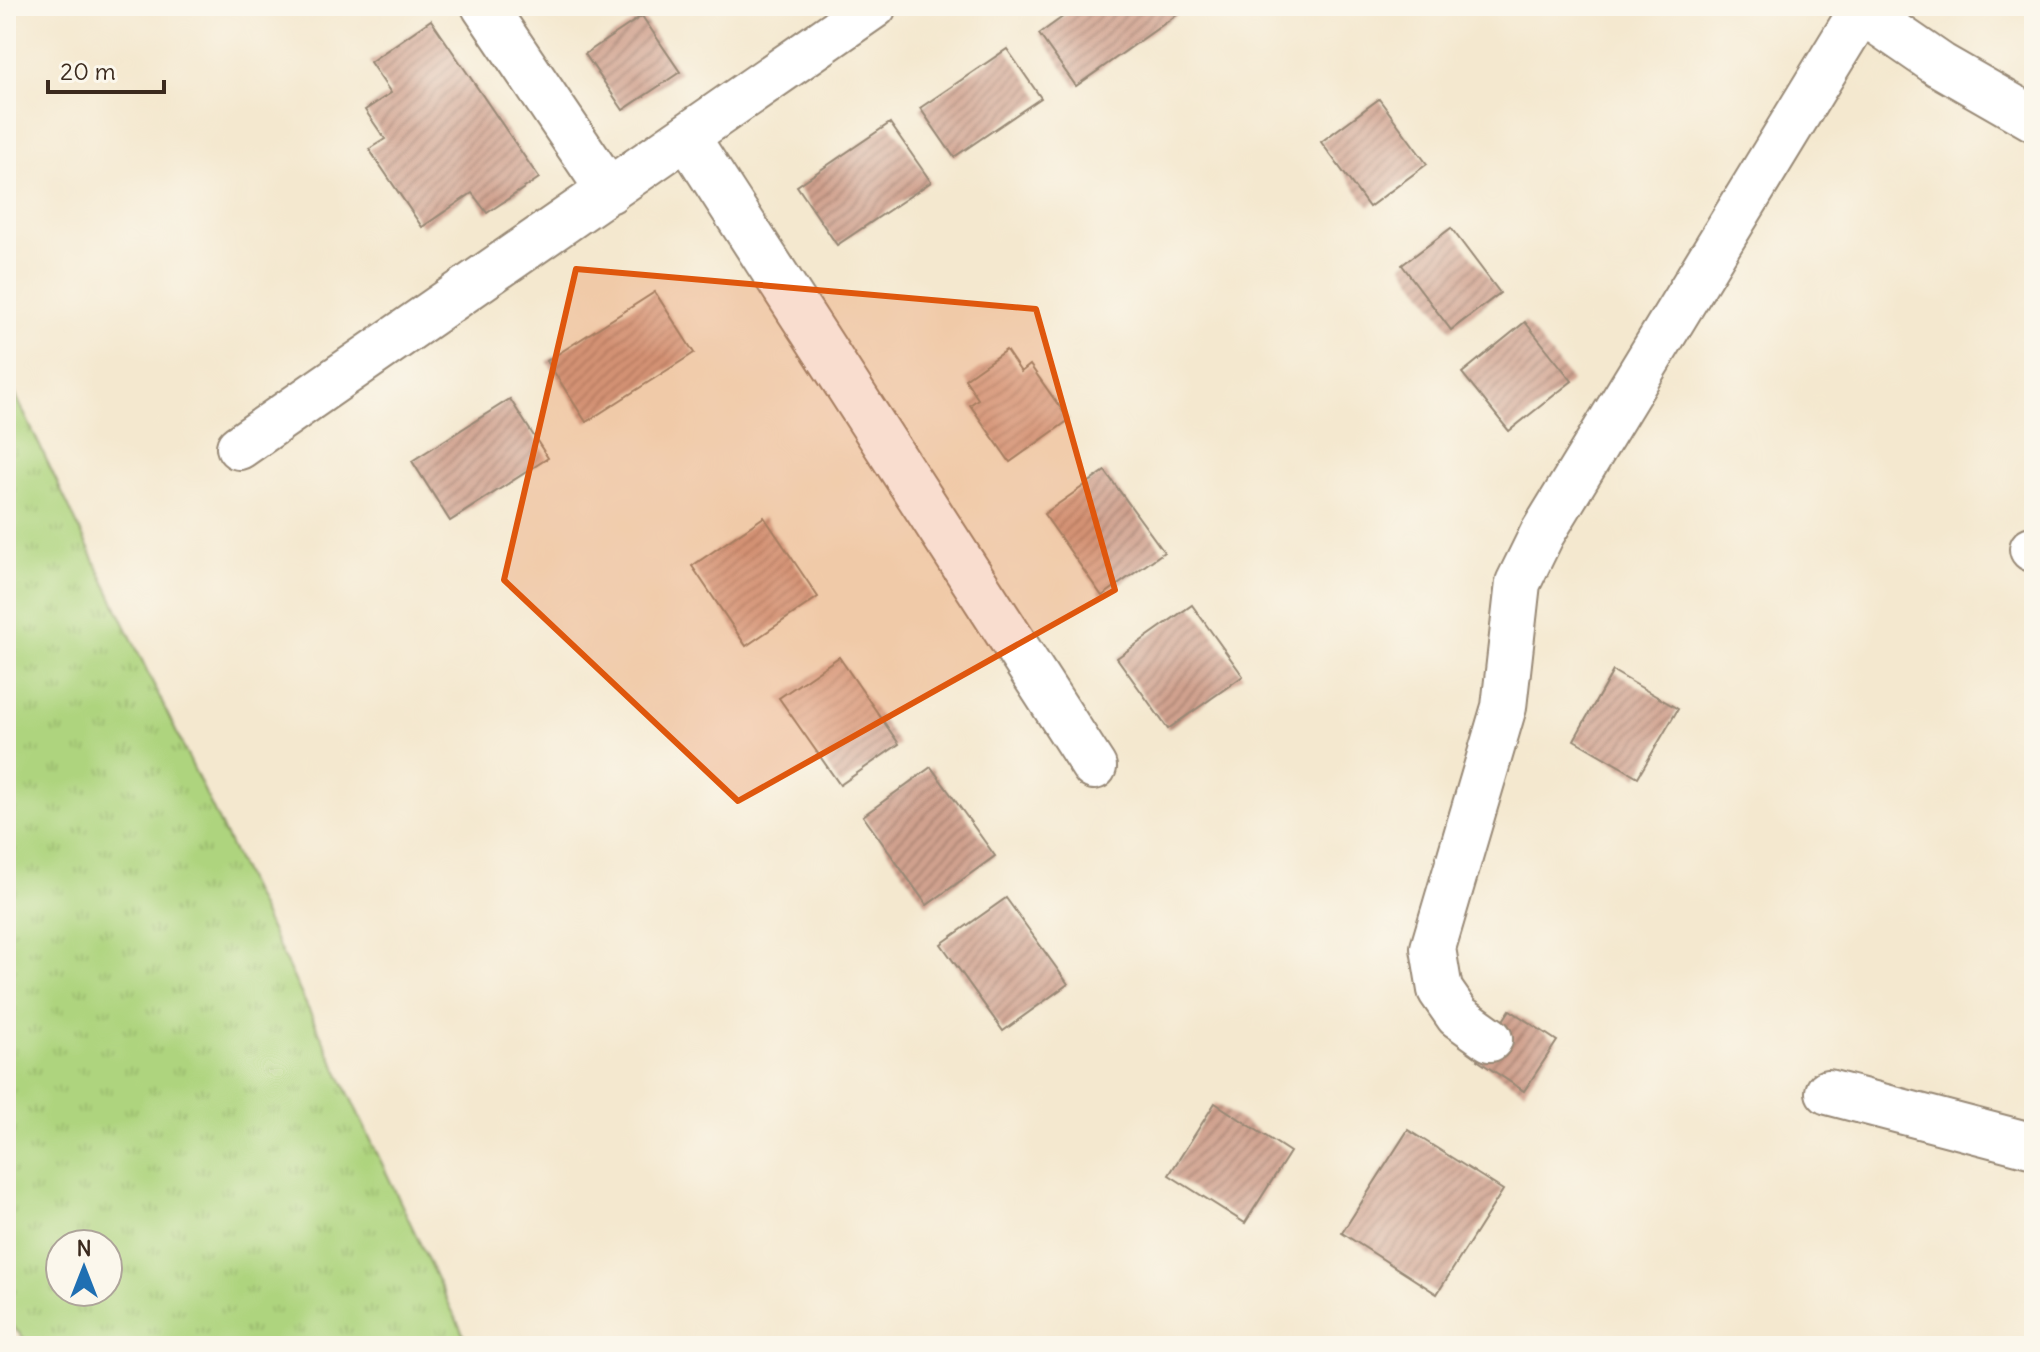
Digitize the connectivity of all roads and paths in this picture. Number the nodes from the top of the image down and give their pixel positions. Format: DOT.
graph roads {
  1 [pos="484,6"];
  2 [pos="874,6"];
  3 [pos="1857,8"];
  4 [pos="2034,119"];
  5 [pos="687,137"];
  6 [pos="609,191"];
  7 [pos="239,447"];
  8 [pos="1094,767"];
  9 [pos="1490,1039"];
  10 [pos="1828,1092"];
  11 [pos="2034,1146"];
  1 -- 6 [label="street"];
  2 -- 5 [label="street"];
  3 -- 4 [label="street"];
  3 -- 9 [label="street"];
  5 -- 6 [label="street"];
  5 -- 8 [label="street"];
  6 -- 7 [label="street"];
  10 -- 11 [label="street"];
}
